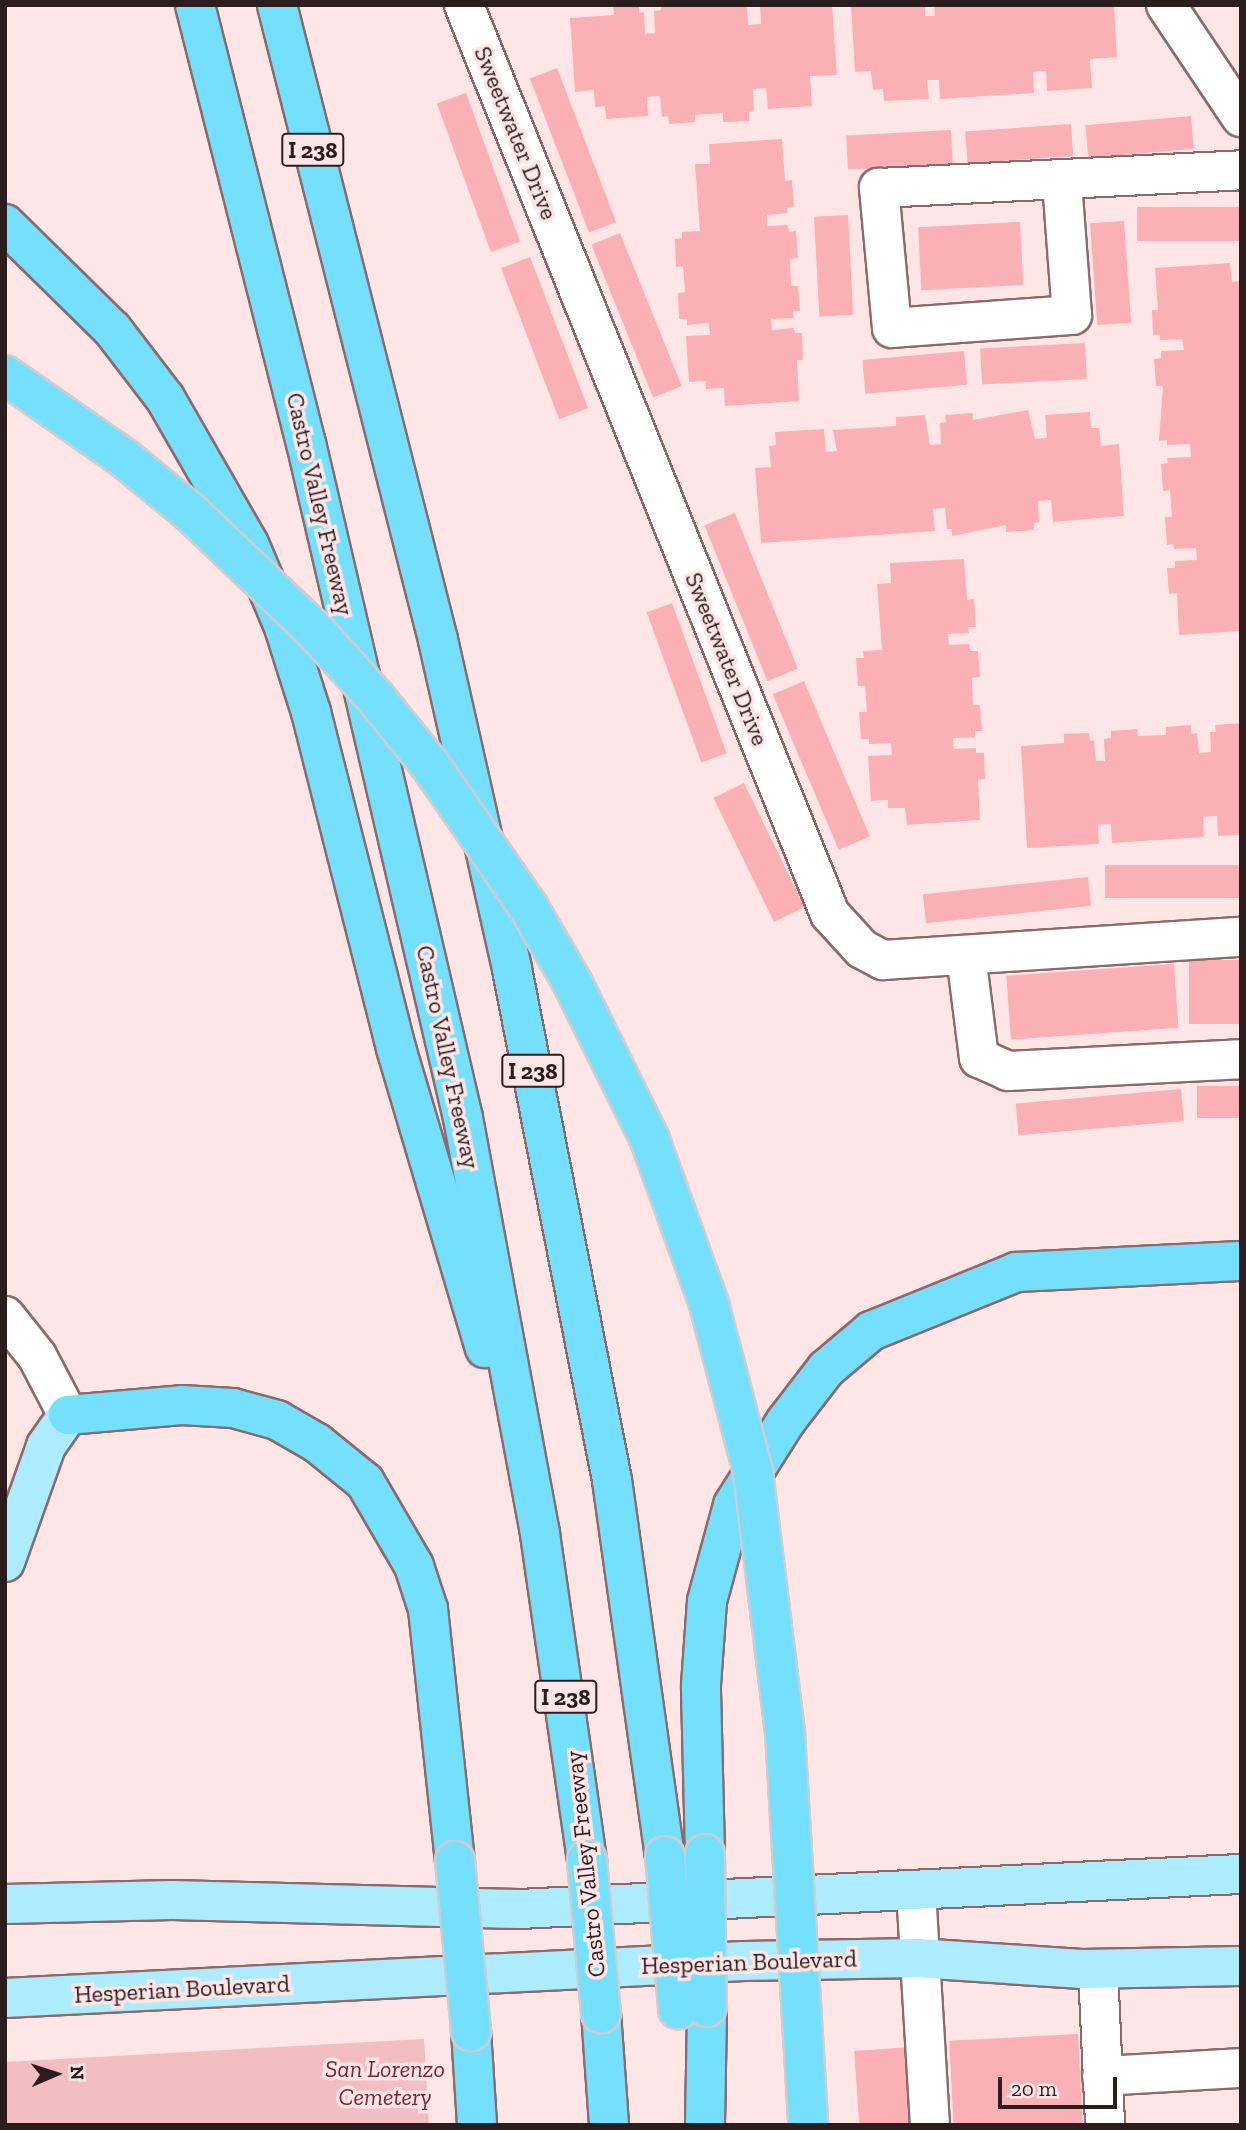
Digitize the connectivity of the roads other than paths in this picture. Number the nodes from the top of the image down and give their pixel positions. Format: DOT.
graph roads {
  1 [pos="195,5"];
  2 [pos="277,5"];
  3 [pos="464,5"];
  4 [pos="1166,5"];
  5 [pos="1241,117"];
  6 [pos="1241,170"];
  7 [pos="1062,182"];
  8 [pos="5,224"];
  9 [pos="5,375"];
  10 [pos="1241,937"];
  11 [pos="966,955"];
  12 [pos="1241,1059"];
  13 [pos="1241,1261"];
  14 [pos="5,1316"];
  15 [pos="68,1415"];
  16 [pos="540,1534"];
  17 [pos="5,1562"];
  18 [pos="1241,1874"];
  19 [pos="916,1890"];
  20 [pos="5,1904"];
  21 [pos="917,1958"];
  22 [pos="1241,1966"];
  23 [pos="1098,1969"];
  24 [pos="5,1998"];
  25 [pos="692,2008"];
  26 [pos="1241,2068"];
  27 [pos="1102,2076"];
  28 [pos="477,2125"];
  29 [pos="609,2125"];
  30 [pos="687,2125"];
  31 [pos="705,2125"];
  32 [pos="807,2125"];
  33 [pos="930,2125"];
  34 [pos="1105,2125"];
  1 -- 16 [label="highway, Castro Valley Freeway / I 238"];
  2 -- 25 [label="highway, I 238, bridge"];
  3 -- 11 [label="street, Sweetwater Drive"];
  4 -- 5 [label="street"];
  6 -- 7 [label="street"];
  7 -- 7 [label="street"];
  8 -- 16 [label="highway"];
  9 -- 32 [label="highway, bridge"];
  10 -- 11 [label="street, Sweetwater Drive"];
  11 -- 12 [label="street"];
  13 -- 25 [label="highway, bridge"];
  14 -- 15 [label="street"];
  15 -- 17 [label="main road"];
  15 -- 28 [label="highway, bridge"];
  16 -- 29 [label="highway, Castro Valley Freeway / I 238, bridge"];
  18 -- 19 [label="main road"];
  19 -- 20 [label="main road"];
  19 -- 21 [label="street"];
  21 -- 23 [label="main road, Hesperian Boulevard"];
  21 -- 24 [label="main road, Hesperian Boulevard"];
  21 -- 33 [label="street"];
  22 -- 23 [label="main road, Hesperian Boulevard"];
  23 -- 27 [label="street"];
  25 -- 30 [label="highway, I 238"];
  25 -- 31 [label="highway"];
  26 -- 27 [label="street"];
  27 -- 34 [label="street"];
}
